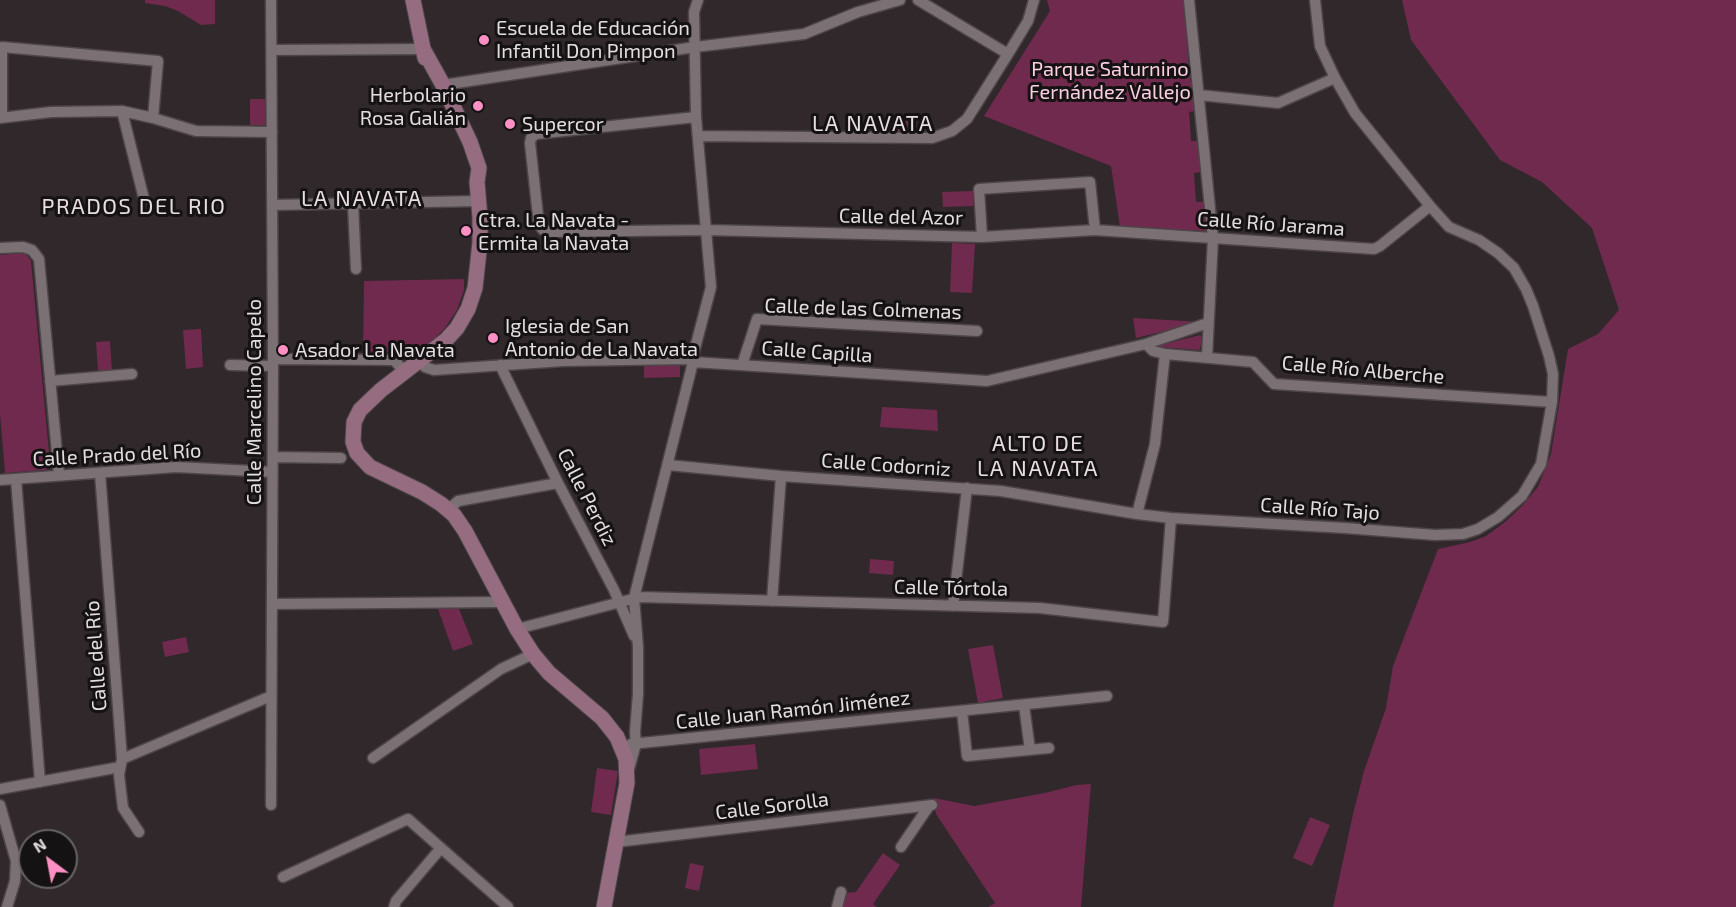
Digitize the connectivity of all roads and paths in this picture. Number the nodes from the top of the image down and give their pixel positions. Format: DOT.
graph roads {
  1 [pos="271,0"];
  2 [pos="413,0"];
  3 [pos="698,0"];
  4 [pos="900,0"];
  5 [pos="918,0"];
  6 [pos="1034,0"];
  7 [pos="1189,0"];
  8 [pos="1315,0"];
  9 [pos="695,47"];
  10 [pos="423,49"];
  11 [pos="272,50"];
  12 [pos="1008,54"];
  13 [pos="427,68"];
  14 [pos="1335,78"];
  15 [pos="443,85"];
  16 [pos="1199,95"];
  17 [pos="122,111"];
  18 [pos="1,117"];
  19 [pos="696,117"];
  20 [pos="153,118"];
  21 [pos="272,132"];
  22 [pos="457,134"];
  23 [pos="698,136"];
  24 [pos="478,175"];
  25 [pos="144,200"];
  26 [pos="479,201"];
  27 [pos="353,204"];
  28 [pos="272,206"];
  29 [pos="1430,206"];
  30 [pos="706,230"];
  31 [pos="1095,230"];
  32 [pos="982,237"];
  33 [pos="1213,238"];
  34 [pos="0,248"];
  35 [pos="356,269"];
  36 [pos="1208,324"];
  37 [pos="977,331"];
  38 [pos="1146,344"];
  39 [pos="1165,354"];
  40 [pos="1207,357"];
  41 [pos="420,360"];
  42 [pos="693,362"];
  43 [pos="273,363"];
  44 [pos="500,365"];
  45 [pos="742,365"];
  46 [pos="230,366"];
  47 [pos="405,372"];
  48 [pos="132,374"];
  49 [pos="50,381"];
  50 [pos="1552,402"];
  51 [pos="273,457"];
  52 [pos="341,458"];
  53 [pos="668,465"];
  54 [pos="100,472"];
  55 [pos="272,472"];
  56 [pos="59,476"];
  57 [pos="781,476"];
  58 [pos="16,478"];
  59 [pos="0,480"];
  60 [pos="558,483"];
  61 [pos="967,488"];
  62 [pos="448,510"];
  63 [pos="1137,514"];
  64 [pos="1171,518"];
  65 [pos="634,598"];
  66 [pos="772,601"];
  67 [pos="503,602"];
  68 [pos="620,602"];
  69 [pos="272,604"];
  70 [pos="953,606"];
  71 [pos="517,629"];
  72 [pos="638,647"];
  73 [pos="532,654"];
  74 [pos="271,696"];
  75 [pos="1107,696"];
  76 [pos="1024,705"];
  77 [pos="962,711"];
  78 [pos="628,742"];
  79 [pos="1049,748"];
  80 [pos="1030,750"];
  81 [pos="373,758"];
  82 [pos="121,763"];
  83 [pos="40,783"];
  84 [pos="0,789"];
  85 [pos="0,805"];
  86 [pos="271,805"];
  87 [pos="139,832"];
  88 [pos="616,842"];
  89 [pos="901,847"];
  90 [pos="441,848"];
  91 [pos="283,877"];
  92 [pos="841,892"];
  93 [pos="7,907"];
  94 [pos="394,907"];
  95 [pos="508,907"];
  96 [pos="604,907"];
  97 [pos="837,907"];
  1 -- 11 [label="street, Calle Marcelino Capelo"];
  2 -- 10 [label="main road"];
  3 -- 9 [label="street, Calle Perdiz"];
  4 -- 9 [label="street"];
  5 -- 12 [label="street"];
  6 -- 12 [label="street"];
  7 -- 16 [label="street"];
  8 -- 14 [label="street, Calle Río Tajo"];
  9 -- 15 [label="street"];
  9 -- 19 [label="street, Calle Perdiz"];
  10 -- 11 [label="street"];
  10 -- 13 [label="main road"];
  10 -- 15 [label="main road"];
  11 -- 21 [label="street, Calle Marcelino Capelo"];
  12 -- 23 [label="street"];
  13 -- 15 [label="main road"];
  13 -- 22 [label="main road"];
  14 -- 16 [label="street"];
  14 -- 29 [label="street, Calle Río Tajo"];
  15 -- 22 [label="main road"];
  15 -- 24 [label="main road"];
  16 -- 33 [label="street"];
  17 -- 18 [label="street"];
  17 -- 20 [label="street"];
  17 -- 25 [label="street"];
  18 -- 20 [label="street"];
  19 -- 23 [label="street, Calle Perdiz"];
  19 -- 30 [label="street, Calle del Azor"];
  20 -- 21 [label="street"];
  21 -- 28 [label="street, Calle Marcelino Capelo"];
  22 -- 24 [label="main road"];
  23 -- 30 [label="street, Calle Perdiz"];
  24 -- 26 [label="main road"];
  26 -- 27 [label="street"];
  26 -- 41 [label="main road"];
  27 -- 28 [label="street"];
  27 -- 35 [label="street"];
  28 -- 43 [label="street, Calle Marcelino Capelo"];
  29 -- 33 [label="street, Calle Río Jarama"];
  29 -- 50 [label="street, Calle Río Tajo"];
  30 -- 32 [label="street, Calle del Azor"];
  30 -- 42 [label="street, Calle Perdiz"];
  31 -- 32 [label="street, Calle del Azor"];
  31 -- 32 [label="street"];
  31 -- 33 [label="street, Calle Río Jarama"];
  33 -- 36 [label="street"];
  34 -- 49 [label="street"];
  36 -- 38 [label="street, Calle Capilla"];
  36 -- 40 [label="street"];
  37 -- 45 [label="street, Calle de las Colmenas"];
  38 -- 39 [label="street, Calle Río Alberche"];
  38 -- 45 [label="street, Calle Capilla"];
  39 -- 40 [label="street, Calle Río Alberche"];
  39 -- 63 [label="street"];
  40 -- 50 [label="street, Calle Río Alberche"];
  41 -- 44 [label="street, Calle Capilla"];
  41 -- 47 [label="main road"];
  42 -- 44 [label="street, Calle Capilla"];
  42 -- 45 [label="street, Calle Capilla"];
  42 -- 53 [label="street, Calle Perdiz"];
  43 -- 46 [label="street"];
  43 -- 47 [label="street"];
  43 -- 51 [label="street, Calle Marcelino Capelo"];
  44 -- 60 [label="street, Calle Perdiz"];
  47 -- 62 [label="main road"];
  48 -- 49 [label="street"];
  49 -- 56 [label="street"];
  50 -- 64 [label="street, Calle Río Tajo"];
  51 -- 52 [label="street"];
  51 -- 55 [label="street, Calle Marcelino Capelo"];
  53 -- 57 [label="street, Calle Codorniz"];
  53 -- 65 [label="street, Calle Perdiz"];
  54 -- 55 [label="street, Calle Prado del Río"];
  54 -- 56 [label="street, Calle Prado del Río"];
  54 -- 82 [label="street, Calle del Río"];
  55 -- 69 [label="street, Calle Marcelino Capelo"];
  56 -- 58 [label="street, Calle Prado del Río"];
  57 -- 61 [label="street, Calle Codorniz"];
  57 -- 66 [label="street"];
  58 -- 59 [label="street, Calle Prado del Río"];
  58 -- 83 [label="street"];
  60 -- 62 [label="street"];
  60 -- 68 [label="street, Calle Perdiz"];
  61 -- 63 [label="street, Calle Codorniz"];
  61 -- 70 [label="street"];
  62 -- 67 [label="main road"];
  63 -- 64 [label="street, Calle Río Tajo"];
  64 -- 70 [label="street, Calle Tórtola"];
  65 -- 66 [label="street, Calle Tórtola"];
  65 -- 68 [label="street, Calle Tórtola"];
  65 -- 72 [label="street, Calle Perdiz"];
  66 -- 70 [label="street, Calle Tórtola"];
  67 -- 69 [label="street"];
  67 -- 71 [label="main road"];
  68 -- 71 [label="street, Calle Tórtola"];
  68 -- 72 [label="street, Calle Perdiz"];
  69 -- 74 [label="street, Calle Marcelino Capelo"];
  71 -- 73 [label="main road"];
  72 -- 78 [label="street, Calle Perdiz"];
  73 -- 78 [label="main road"];
  73 -- 81 [label="street"];
  74 -- 82 [label="street"];
  74 -- 86 [label="street, Calle Marcelino Capelo"];
  75 -- 76 [label="street, Calle Juan Ramón Jiménez"];
  76 -- 77 [label="street, Calle Juan Ramón Jiménez"];
  76 -- 80 [label="street"];
  77 -- 78 [label="street, Calle Juan Ramón Jiménez"];
  77 -- 80 [label="street"];
  78 -- 88 [label="main road"];
  79 -- 80 [label="street"];
  82 -- 83 [label="street"];
  82 -- 87 [label="street, Calle del Río"];
  83 -- 84 [label="street"];
  85 -- 93 [label="street"];
  88 -- 89 [label="street, Calle Sorolla"];
  88 -- 96 [label="main road"];
  90 -- 91 [label="street"];
  90 -- 94 [label="street"];
  90 -- 95 [label="street"];
  92 -- 97 [label="street"];
}
